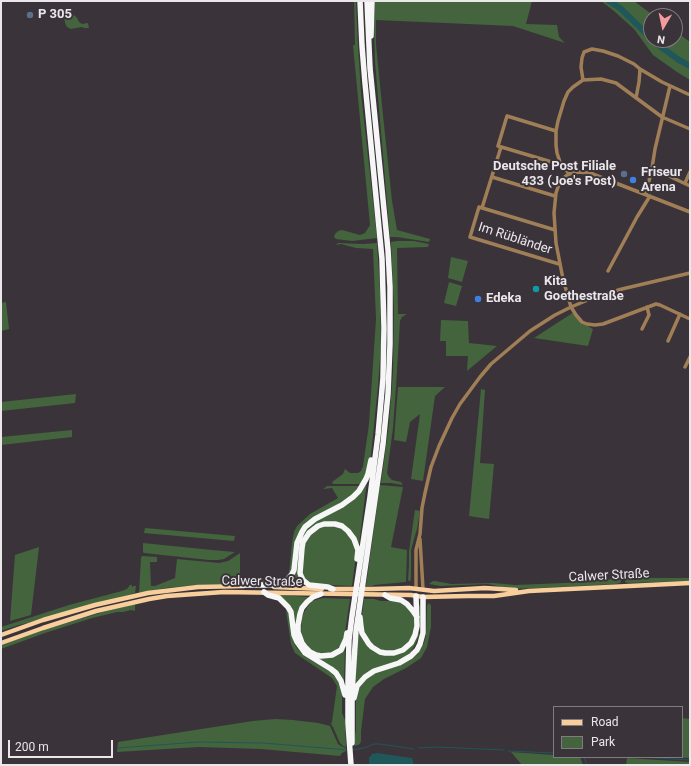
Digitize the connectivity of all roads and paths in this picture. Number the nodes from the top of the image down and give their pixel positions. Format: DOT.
graph roads {
  1 [pos="360,1"];
  2 [pos="367,1"];
  3 [pos="372,1"];
  4 [pos="370,68"];
  5 [pos="640,69"];
  6 [pos="583,80"];
  7 [pos="670,86"];
  8 [pos="690,95"];
  9 [pos="636,98"];
  10 [pos="662,117"];
  11 [pos="690,129"];
  12 [pos="556,131"];
  13 [pos="499,147"];
  14 [pos="560,162"];
  15 [pos="652,168"];
  16 [pos="690,172"];
  17 [pos="569,174"];
  18 [pos="492,177"];
  19 [pos="685,184"];
  20 [pos="690,186"];
  21 [pos="648,195"];
  22 [pos="556,196"];
  23 [pos="481,208"];
  24 [pos="690,212"];
  25 [pos="555,230"];
  26 [pos="560,264"];
  27 [pos="608,271"];
  28 [pos="690,273"];
  29 [pos="571,307"];
  30 [pos="647,307"];
  31 [pos="680,314"];
  32 [pos="690,319"];
  33 [pos="642,328"];
  34 [pos="668,341"];
  35 [pos="690,357"];
  36 [pos="685,367"];
  37 [pos="377,445"];
  38 [pos="420,534"];
  39 [pos="358,572"];
  40 [pos="363,579"];
  41 [pos="690,583"];
  42 [pos="241,585"];
  43 [pos="333,589"];
  44 [pos="416,589"];
  45 [pos="423,589"];
  46 [pos="529,591"];
  47 [pos="264,592"];
  48 [pos="321,594"];
  49 [pos="385,596"];
  50 [pos="416,596"];
  51 [pos="423,597"];
  52 [pos="352,616"];
  53 [pos="417,617"];
  54 [pos="1,635"];
  55 [pos="1,643"];
  56 [pos="352,711"];
  57 [pos="348,723"];
  58 [pos="351,741"];
  59 [pos="352,757"];
  60 [pos="351,765"];
  61 [pos="354,765"];
  1 -- 37 [label="highway"];
  2 -- 4 [label="highway"];
  3 -- 4 [label="highway"];
  4 -- 40 [label="highway"];
  5 -- 6 [label="street"];
  5 -- 7 [label="street"];
  5 -- 9 [label="street"];
  6 -- 9 [label="street"];
  6 -- 12 [label="street"];
  7 -- 8 [label="street"];
  7 -- 10 [label="street"];
  9 -- 10 [label="street"];
  10 -- 11 [label="street"];
  10 -- 15 [label="street"];
  12 -- 13 [label="street, Im Rübländer"];
  12 -- 14 [label="street"];
  13 -- 14 [label="street"];
  13 -- 18 [label="street, Im Rübländer"];
  14 -- 17 [label="street"];
  15 -- 19 [label="street"];
  15 -- 21 [label="street"];
  16 -- 19 [label="street"];
  17 -- 21 [label="street"];
  17 -- 22 [label="street"];
  18 -- 22 [label="street"];
  18 -- 23 [label="street, Im Rübländer"];
  19 -- 20 [label="street"];
  21 -- 24 [label="street"];
  21 -- 27 [label="street"];
  22 -- 25 [label="street"];
  23 -- 25 [label="street"];
  23 -- 26 [label="street, Im Rübländer"];
  25 -- 26 [label="street"];
  26 -- 29 [label="street"];
  28 -- 29 [label="street"];
  29 -- 30 [label="street"];
  29 -- 38 [label="street"];
  30 -- 31 [label="street"];
  30 -- 33 [label="street"];
  31 -- 32 [label="street"];
  31 -- 34 [label="street"];
  35 -- 36 [label="street"];
  37 -- 39 [label="highway"];
  37 -- 42 [label="highway"];
  38 -- 44 [label="street"];
  38 -- 45 [label="street"];
  39 -- 43 [label="highway"];
  39 -- 52 [label="highway"];
  40 -- 53 [label="highway"];
  40 -- 56 [label="highway"];
  41 -- 46 [label="main road, Calwer Straße"];
  42 -- 43 [label="main road, Calwer Straße"];
  42 -- 54 [label="main road, Calwer Straße"];
  43 -- 44 [label="main road, Calwer Straße"];
  44 -- 45 [label="main road, Calwer Straße"];
  44 -- 50 [label="main road"];
  45 -- 46 [label="main road, Calwer Straße"];
  45 -- 51 [label="main road"];
  46 -- 51 [label="main road, Calwer Straße"];
  47 -- 48 [label="main road, Calwer Straße"];
  47 -- 55 [label="main road, Calwer Straße"];
  47 -- 57 [label="highway"];
  48 -- 49 [label="main road, Calwer Straße"];
  48 -- 52 [label="highway"];
  49 -- 50 [label="main road, Calwer Straße"];
  49 -- 53 [label="highway"];
  50 -- 51 [label="main road, Calwer Straße"];
  50 -- 53 [label="highway"];
  51 -- 56 [label="highway"];
  52 -- 57 [label="highway"];
  56 -- 58 [label="highway"];
  57 -- 58 [label="highway"];
  58 -- 59 [label="highway"];
  59 -- 60 [label="highway"];
  59 -- 61 [label="highway"];
}
